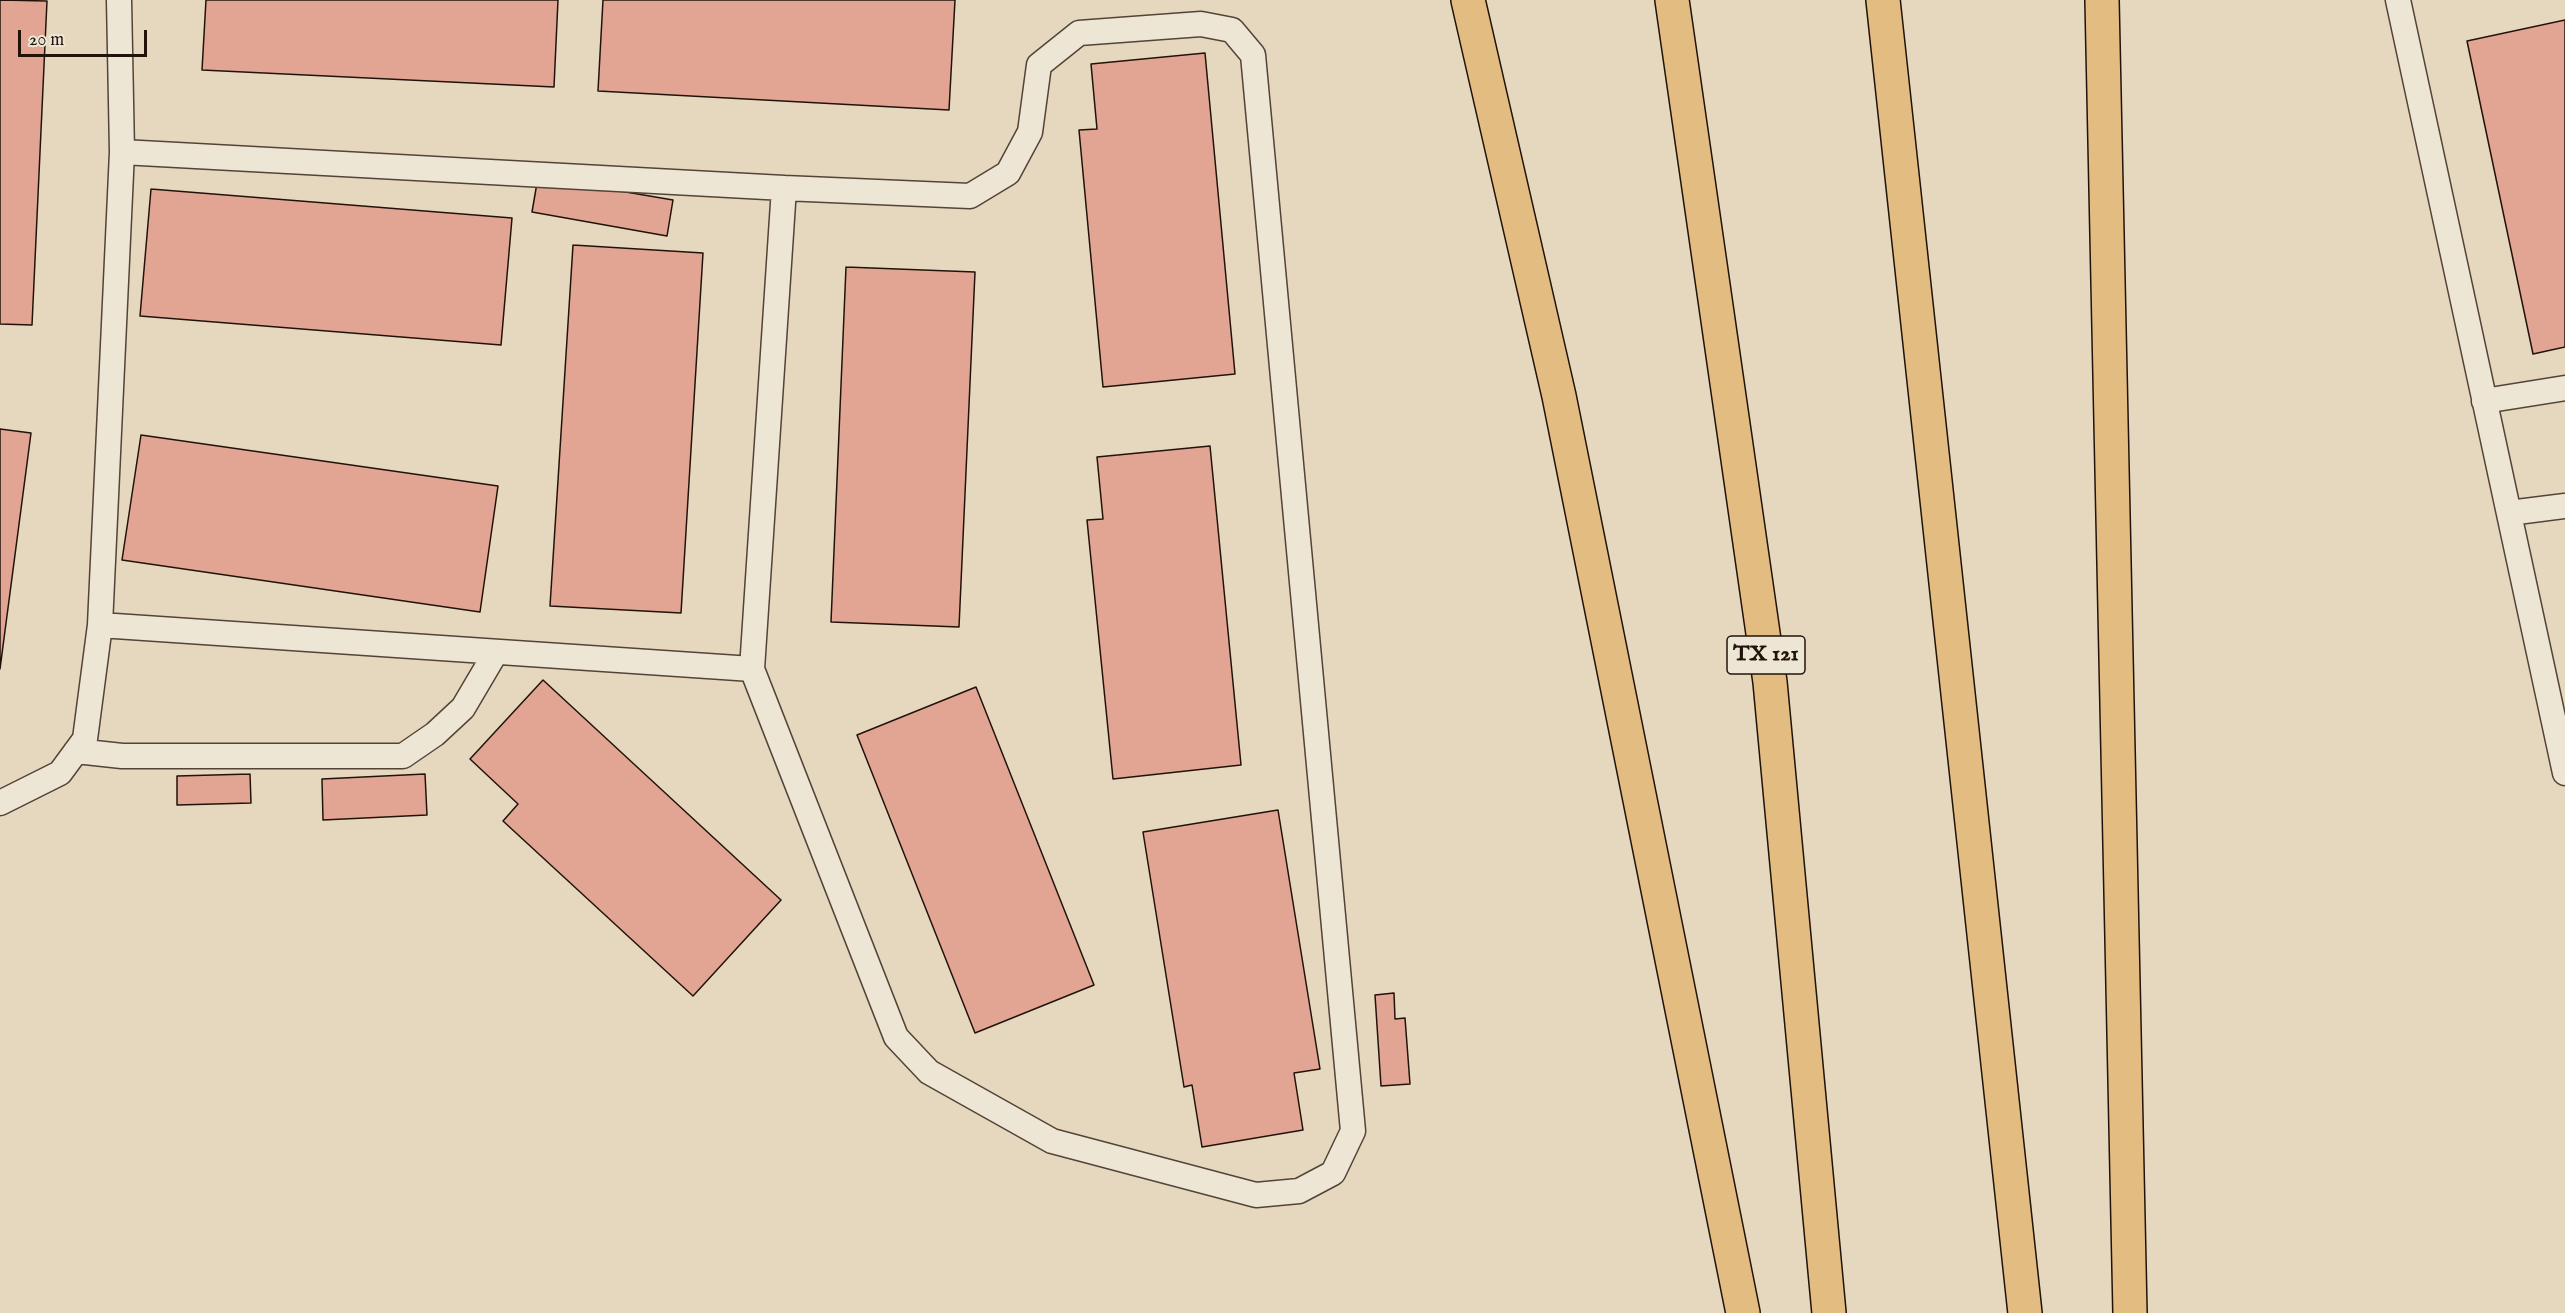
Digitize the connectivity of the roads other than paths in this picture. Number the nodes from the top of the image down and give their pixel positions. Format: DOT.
graph roads {
  1 [pos="119,0"];
  2 [pos="1468,0"];
  3 [pos="1672,0"];
  4 [pos="1883,0"];
  5 [pos="2102,0"];
  6 [pos="2398,0"];
  7 [pos="122,152"];
  8 [pos="784,188"];
  9 [pos="2565,388"];
  10 [pos="2484,401"];
  11 [pos="2565,506"];
  12 [pos="2509,513"];
  13 [pos="100,625"];
  14 [pos="496,652"];
  15 [pos="752,669"];
  16 [pos="76,751"];
  17 [pos="2565,772"];
  18 [pos="0,803"];
  19 [pos="1743,1310"];
  20 [pos="1829,1313"];
  21 [pos="2025,1313"];
  22 [pos="2130,1313"];
  1 -- 7 [label="lane"];
  2 -- 19 [label="highway"];
  3 -- 20 [label="highway, TX 121"];
  4 -- 21 [label="highway"];
  5 -- 22 [label="highway"];
  6 -- 10 [label="lane"];
  7 -- 8 [label="lane"];
  7 -- 13 [label="lane"];
  8 -- 15 [label="lane"];
  8 -- 15 [label="lane"];
  9 -- 10 [label="lane"];
  10 -- 12 [label="lane"];
  11 -- 12 [label="lane"];
  12 -- 17 [label="lane"];
  13 -- 14 [label="lane"];
  13 -- 16 [label="lane"];
  14 -- 15 [label="lane"];
  14 -- 16 [label="lane"];
  16 -- 18 [label="lane"];
}
